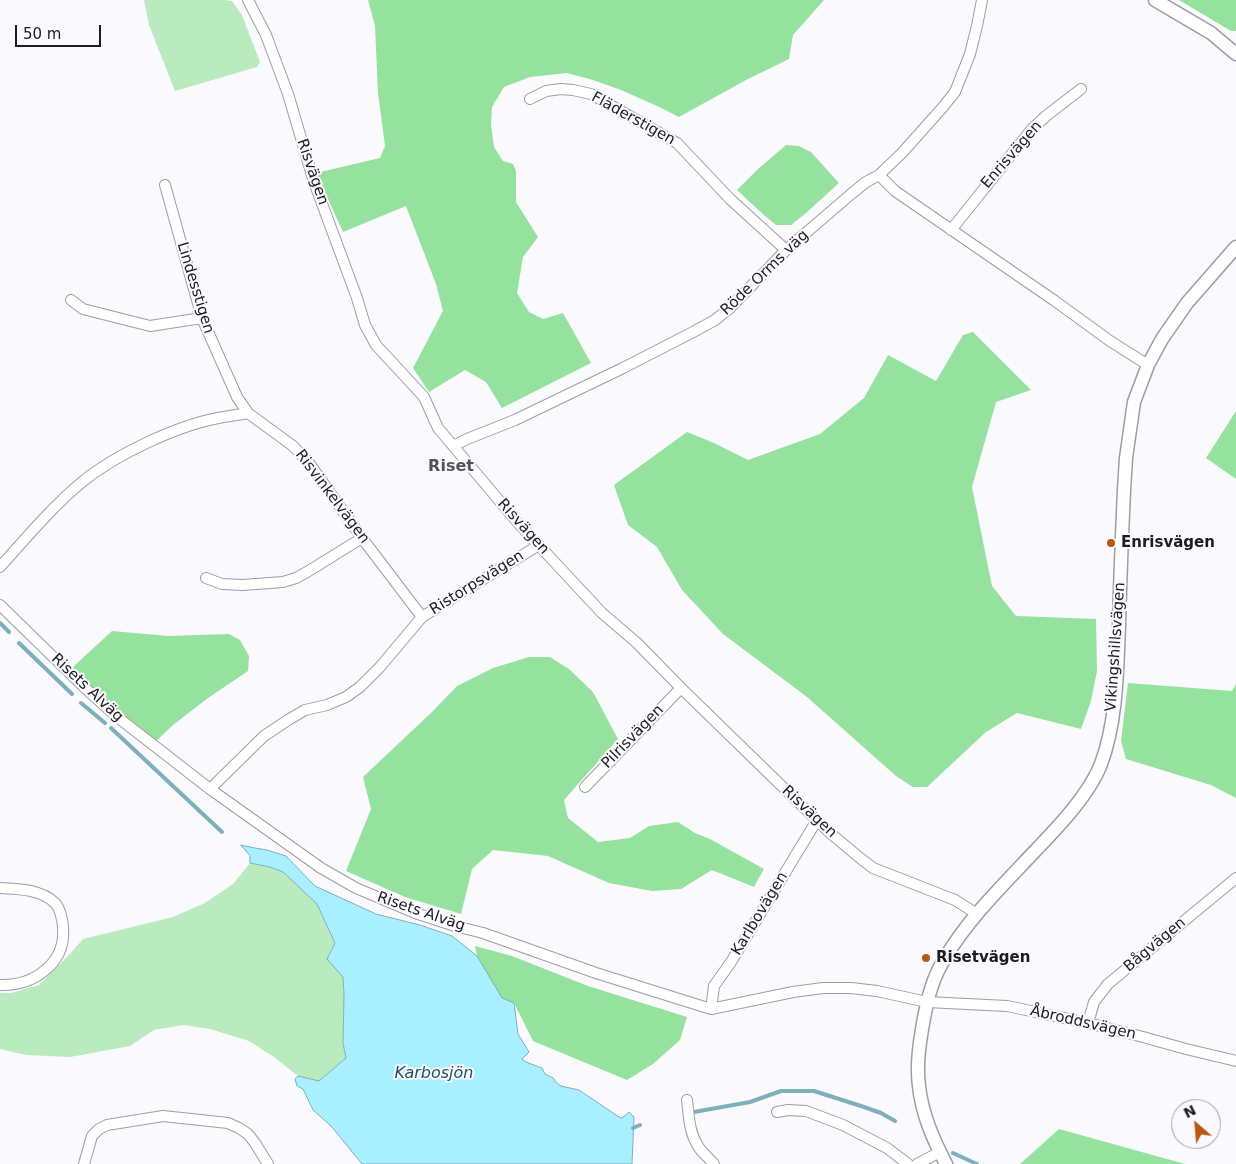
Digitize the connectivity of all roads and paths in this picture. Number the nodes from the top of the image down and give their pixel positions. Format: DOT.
graph roads {
  1 [pos="248,0"];
  2 [pos="982,0"];
  3 [pos="1155,0"];
  4 [pos="1236,54"];
  5 [pos="1081,89"];
  6 [pos="530,99"];
  7 [pos="879,175"];
  8 [pos="165,185"];
  9 [pos="951,230"];
  10 [pos="1236,247"];
  11 [pos="786,250"];
  12 [pos="71,300"];
  13 [pos="202,318"];
  14 [pos="1148,365"];
  15 [pos="248,413"];
  16 [pos="453,446"];
  17 [pos="362,538"];
  18 [pos="539,545"];
  19 [pos="0,567"];
  20 [pos="206,578"];
  21 [pos="0,605"];
  22 [pos="422,617"];
  23 [pos="681,688"];
  24 [pos="585,787"];
  25 [pos="210,789"];
  26 [pos="817,820"];
  27 [pos="1236,878"];
  28 [pos="0,888"];
  29 [pos="977,914"];
  30 [pos="0,985"];
  31 [pos="927,1002"];
  32 [pos="711,1009"];
  33 [pos="1088,1023"];
  34 [pos="1236,1061"];
  35 [pos="687,1100"];
  36 [pos="777,1112"];
  37 [pos="940,1152"];
  38 [pos="84,1164"];
  39 [pos="268,1164"];
  40 [pos="714,1164"];
  41 [pos="908,1164"];
  42 [pos="917,1164"];
  43 [pos="946,1164"];
  1 -- 16 [label="street, Risvägen"];
  2 -- 7 [label="street, Röde Orms väg"];
  3 -- 4 [label="street"];
  5 -- 9 [label="street, Enrisvägen"];
  6 -- 11 [label="street, Fläderstigen"];
  7 -- 9 [label="street"];
  7 -- 11 [label="street, Röde Orms väg"];
  8 -- 13 [label="street, Lindesstigen"];
  9 -- 14 [label="street"];
  10 -- 14 [label="street, Vikingshillsvägen"];
  11 -- 16 [label="street, Röde Orms väg"];
  12 -- 13 [label="street"];
  13 -- 15 [label="street, Lindesstigen"];
  14 -- 29 [label="street, Vikingshillsvägen"];
  15 -- 17 [label="street, Risvinkelvägen"];
  15 -- 19 [label="street"];
  16 -- 18 [label="street, Risvägen"];
  17 -- 20 [label="street"];
  17 -- 22 [label="street, Risvinkelvägen"];
  18 -- 22 [label="street, Ristorpsvägen"];
  18 -- 23 [label="street, Risvägen"];
  21 -- 25 [label="street, Risets Alväg"];
  22 -- 25 [label="street, Ristorpsvägen"];
  23 -- 24 [label="street, Pilrisvägen"];
  23 -- 26 [label="street, Risvägen"];
  25 -- 32 [label="street, Risets Alväg"];
  26 -- 29 [label="street, Risvägen"];
  26 -- 32 [label="street, Karlbovägen"];
  27 -- 33 [label="street, Bågvägen"];
  28 -- 30 [label="street"];
  29 -- 31 [label="street, Vikingshillsvägen"];
  31 -- 32 [label="street, Risets Alväg"];
  31 -- 33 [label="street, Åbroddsvägen"];
  31 -- 37 [label="street, Vikingshillsvägen"];
  33 -- 34 [label="street, Åbroddsvägen"];
  35 -- 40 [label="street"];
  36 -- 41 [label="street"];
  37 -- 42 [label="street"];
  37 -- 43 [label="street, Vikingshillsvägen"];
  38 -- 39 [label="street"];
}
